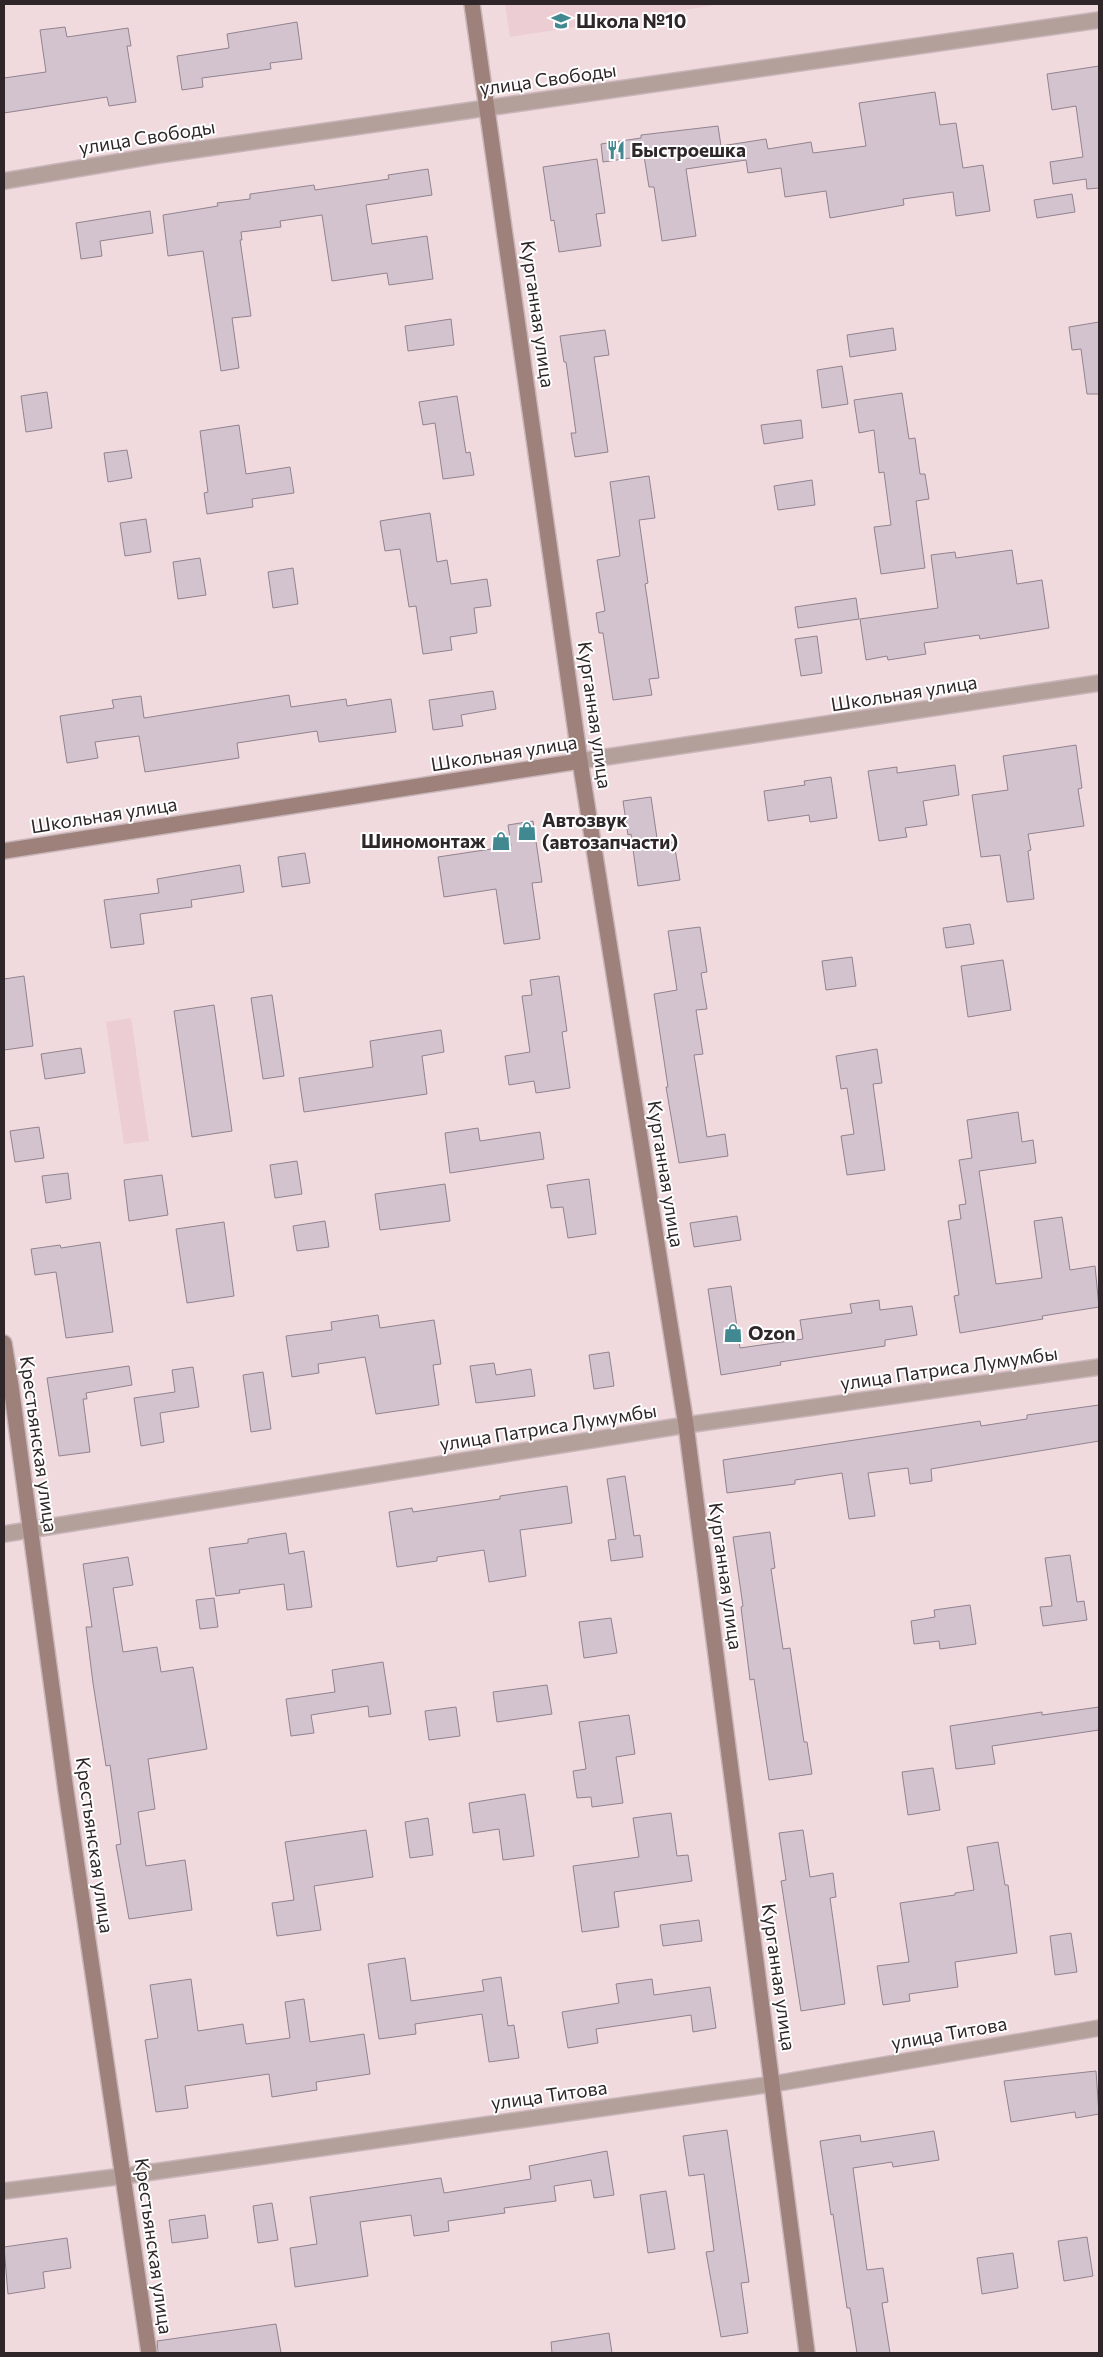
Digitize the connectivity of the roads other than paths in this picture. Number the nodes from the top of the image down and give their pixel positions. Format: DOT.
graph roads {
  1 [pos="472,4"];
  2 [pos="1099,20"];
  3 [pos="487,108"];
  4 [pos="4,180"];
  5 [pos="1099,683"];
  6 [pos="580,761"];
  7 [pos="4,851"];
  8 [pos="4,1343"];
  9 [pos="1099,1367"];
  10 [pos="686,1425"];
  11 [pos="31,1530"];
  12 [pos="4,1534"];
  13 [pos="1099,2028"];
  14 [pos="773,2084"];
  15 [pos="124,2176"];
  16 [pos="4,2191"];
  17 [pos="149,2353"];
  18 [pos="807,2353"];
  1 -- 3 [label="street, Курганная улица"];
  2 -- 3 [label="street, улица Свободы"];
  3 -- 4 [label="street, улица Свободы"];
  3 -- 6 [label="street, Курганная улица"];
  5 -- 6 [label="street, Школьная улица"];
  6 -- 7 [label="street, Школьная улица"];
  6 -- 10 [label="street, Курганная улица"];
  8 -- 11 [label="street, Крестьянская улица"];
  9 -- 10 [label="street, улица Патриса Лумумбы"];
  10 -- 11 [label="street, улица Патриса Лумумбы"];
  10 -- 14 [label="street, Курганная улица"];
  11 -- 12 [label="street, улица Патриса Лумумбы"];
  11 -- 15 [label="street, Крестьянская улица"];
  13 -- 14 [label="street, улица Титова"];
  14 -- 15 [label="street, улица Титова"];
  14 -- 18 [label="street, Курганная улица"];
  15 -- 16 [label="street, улица Титова"];
  15 -- 17 [label="street, Крестьянская улица"];
}
